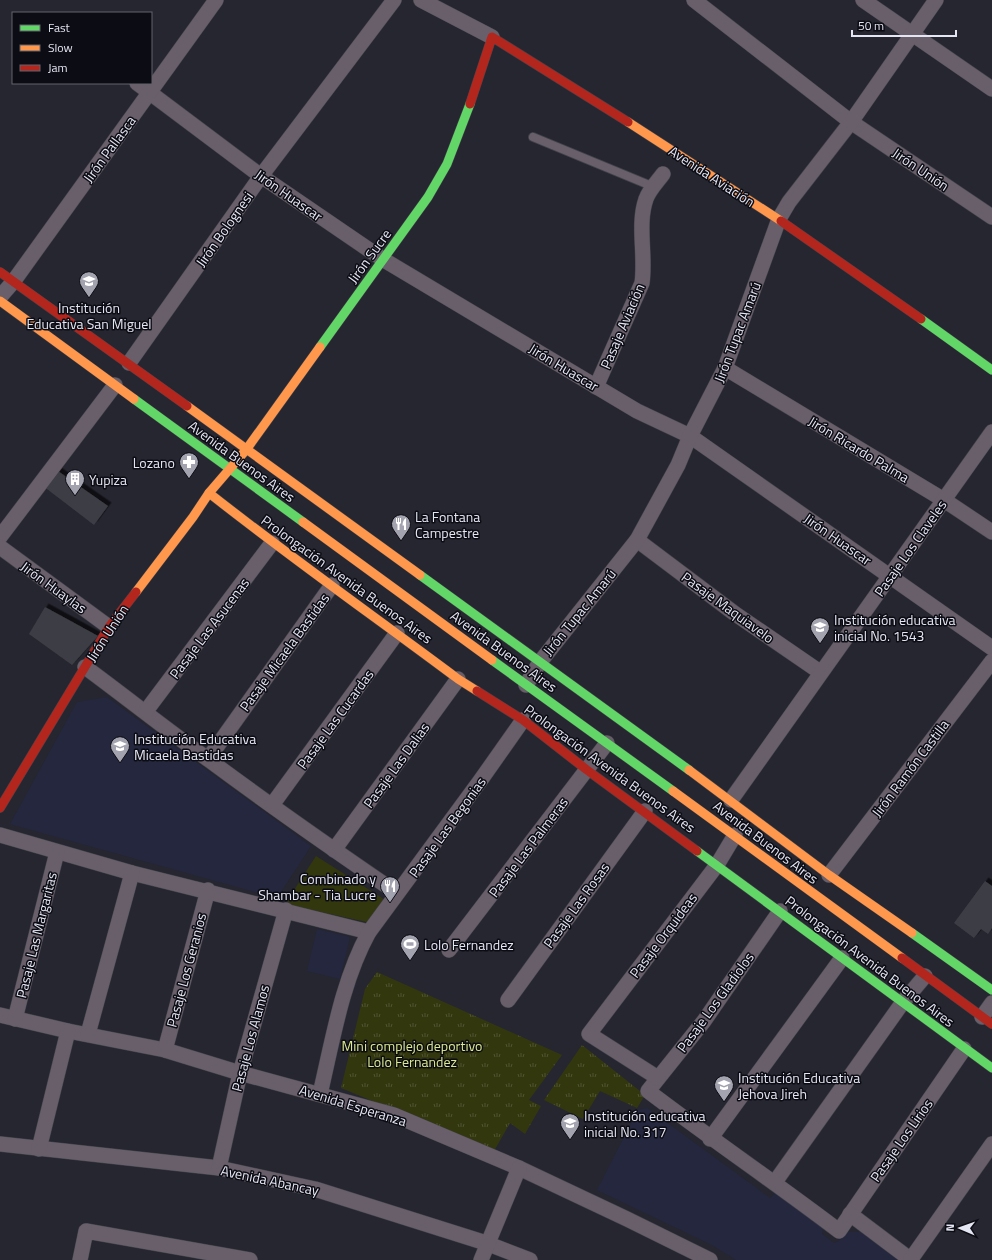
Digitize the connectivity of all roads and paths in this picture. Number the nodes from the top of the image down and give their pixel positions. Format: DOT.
graph roads {
  1 [pos="216,0"];
  2 [pos="394,0"];
  3 [pos="420,0"];
  4 [pos="694,0"];
  5 [pos="862,0"];
  6 [pos="936,0"];
  7 [pos="912,34"];
  8 [pos="492,37"];
  9 [pos="138,84"];
  10 [pos="992,89"];
  11 [pos="149,94"];
  12 [pos="851,122"];
  13 [pos="533,137"];
  14 [pos="663,174"];
  15 [pos="261,176"];
  16 [pos="654,187"];
  17 [pos="992,217"];
  18 [pos="779,219"];
  19 [pos="384,260"];
  20 [pos="0,272"];
  21 [pos="13,282"];
  22 [pos="0,297"];
  23 [pos="0,302"];
  24 [pos="129,363"];
  25 [pos="725,368"];
  26 [pos="992,370"];
  27 [pos="115,385"];
  28 [pos="596,387"];
  29 [pos="992,432"];
  30 [pos="690,436"];
  31 [pos="246,450"];
  32 [pos="229,468"];
  33 [pos="208,494"];
  34 [pos="944,500"];
  35 [pos="992,532"];
  36 [pos="0,537"];
  37 [pos="637,540"];
  38 [pos="272,543"];
  39 [pos="0,547"];
  40 [pos="891,576"];
  41 [pos="332,584"];
  42 [pos="109,627"];
  43 [pos="398,633"];
  44 [pos="992,648"];
  45 [pos="992,661"];
  46 [pos="540,662"];
  47 [pos="85,667"];
  48 [pos="820,672"];
  49 [pos="458,679"];
  50 [pos="526,685"];
  51 [pos="146,712"];
  52 [pos="523,720"];
  53 [pos="607,743"];
  54 [pos="208,759"];
  55 [pos="587,770"];
  56 [pos="6,785"];
  57 [pos="731,800"];
  58 [pos="272,805"];
  59 [pos="0,808"];
  60 [pos="645,811"];
  61 [pos="0,835"];
  62 [pos="735,835"];
  63 [pos="334,850"];
  64 [pos="57,852"];
  65 [pos="717,865"];
  66 [pos="132,873"];
  67 [pos="829,874"];
  68 [pos="208,890"];
  69 [pos="397,893"];
  70 [pos="286,910"];
  71 [pos="780,911"];
  72 [pos="369,932"];
  73 [pos="449,950"];
  74 [pos="842,958"];
  75 [pos="925,976"];
  76 [pos="992,990"];
  77 [pos="508,1000"];
  78 [pos="903,1002"];
  79 [pos="992,1003"];
  80 [pos="0,1015"];
  81 [pos="15,1019"];
  82 [pos="987,1020"];
  83 [pos="68,1031"];
  84 [pos="88,1034"];
  85 [pos="964,1049"];
  86 [pos="165,1050"];
  87 [pos="992,1068"];
  88 [pos="240,1073"];
  89 [pos="658,1078"];
  90 [pos="320,1094"];
  91 [pos="710,1139"];
  92 [pos="0,1144"];
  93 [pos="992,1144"];
  94 [pos="39,1148"];
  95 [pos="219,1168"];
  96 [pos="519,1168"];
  97 [pos="775,1182"];
  98 [pos="850,1214"];
  99 [pos="486,1243"];
  100 [pos="80,1260"];
  101 [pos="250,1260"];
  102 [pos="481,1260"];
  103 [pos="530,1260"];
  104 [pos="710,1260"];
  105 [pos="911,1260"];
  1 -- 11 [label="street, Jirón Pallasca"];
  2 -- 15 [label="street, Jirón Bolognesi"];
  3 -- 8 [label="street, Avenida Aviación"];
  4 -- 12 [label="street, Jirón Unión"];
  5 -- 7 [label="street"];
  6 -- 7 [label="street, Jirón Tupac Amarú"];
  7 -- 10 [label="street"];
  7 -- 12 [label="street, Jirón Tupac Amarú"];
  8 -- 18 [label="main road, Avenida Aviación"];
  8 -- 19 [label="main road, Jirón Sucre"];
  9 -- 11 [label="street, Jirón Huascar"];
  11 -- 15 [label="street, Jirón Huascar"];
  11 -- 21 [label="street, Jirón Pallasca"];
  12 -- 17 [label="street, Jirón Unión"];
  12 -- 18 [label="street, Jirón Tupac Amarú"];
  13 -- 16 [label="lane"];
  14 -- 16 [label="street, Pasaje Aviación"];
  15 -- 19 [label="street, Jirón Huascar"];
  15 -- 24 [label="street, Jirón Bolognesi"];
  16 -- 28 [label="street, Pasaje Aviación"];
  18 -- 25 [label="street, Jirón Tupac Amarú"];
  18 -- 26 [label="main road, Avenida Aviación"];
  19 -- 28 [label="street, Jirón Huascar"];
  19 -- 31 [label="main road, Jirón Sucre"];
  20 -- 21 [label="main road, Avenida Buenos Aires"];
  21 -- 22 [label="street, Jirón Pallasca"];
  21 -- 24 [label="main road, Avenida Buenos Aires"];
  23 -- 27 [label="main road, Avenida Buenos Aires"];
  24 -- 31 [label="main road, Avenida Buenos Aires"];
  25 -- 30 [label="street, Jirón Tupac Amarú"];
  25 -- 34 [label="street, Jirón Ricardo Palma"];
  27 -- 32 [label="main road, Avenida Buenos Aires"];
  27 -- 36 [label="street"];
  28 -- 30 [label="street, Jirón Huascar"];
  29 -- 34 [label="street, Pasaje Los Claveles"];
  30 -- 37 [label="street, Jirón Tupac Amarú"];
  30 -- 40 [label="street, Jirón Huascar"];
  31 -- 32 [label="main road, Jirón Sucre"];
  31 -- 46 [label="main road, Avenida Buenos Aires"];
  32 -- 33 [label="main road, Jirón Unión"];
  32 -- 50 [label="main road, Avenida Buenos Aires"];
  33 -- 38 [label="main road, Prolongación Avenida Buenos Aires"];
  33 -- 42 [label="main road, Jirón Unión"];
  34 -- 35 [label="street, Jirón Ricardo Palma"];
  34 -- 40 [label="street, Pasaje Los Claveles"];
  37 -- 46 [label="street, Jirón Tupac Amarú"];
  37 -- 48 [label="street, Pasaje Maquiavelo"];
  38 -- 41 [label="main road, Prolongación Avenida Buenos Aires"];
  38 -- 51 [label="street, Pasaje Las Asucenas"];
  39 -- 42 [label="street, Jirón Huaylas"];
  40 -- 44 [label="street, Jirón Huascar"];
  40 -- 48 [label="street, Pasaje Los Claveles"];
  41 -- 43 [label="main road, Prolongación Avenida Buenos Aires"];
  41 -- 54 [label="street, Pasaje Micaela Bastidas"];
  42 -- 47 [label="main road, Jirón Unión"];
  43 -- 49 [label="main road, Prolongación Avenida Buenos Aires"];
  43 -- 58 [label="street, Pasaje Las Cucardas"];
  45 -- 67 [label="street, Jirón Ramón Castilla"];
  46 -- 50 [label="street, Jirón Tupac Amarú"];
  46 -- 57 [label="main road, Avenida Buenos Aires"];
  47 -- 51 [label="street"];
  47 -- 56 [label="main road, Jirón Unión"];
  48 -- 57 [label="street, Pasaje Los Claveles"];
  49 -- 52 [label="main road, Prolongación Avenida Buenos Aires"];
  49 -- 63 [label="street, Pasaje Las Dalias"];
  50 -- 53 [label="main road, Avenida Buenos Aires"];
  51 -- 54 [label="street"];
  52 -- 55 [label="main road, Prolongación Avenida Buenos Aires"];
  52 -- 69 [label="street, Pasaje Las Begonias"];
  53 -- 55 [label="street, Pasaje Las Palmeras"];
  53 -- 62 [label="main road, Avenida Buenos Aires"];
  54 -- 58 [label="street"];
  55 -- 60 [label="main road, Prolongación Avenida Buenos Aires"];
  55 -- 73 [label="street, Pasaje Las Palmeras"];
  56 -- 59 [label="main road, Jirón Unión"];
  57 -- 67 [label="main road, Avenida Buenos Aires"];
  58 -- 63 [label="street"];
  60 -- 65 [label="main road, Prolongación Avenida Buenos Aires"];
  60 -- 77 [label="street, Pasaje Las Rosas"];
  61 -- 64 [label="street"];
  62 -- 65 [label="street, Pasaje Orquideas"];
  62 -- 75 [label="main road, Avenida Buenos Aires"];
  63 -- 69 [label="street"];
  64 -- 66 [label="street"];
  64 -- 81 [label="street, Pasaje Las Margaritas"];
  65 -- 71 [label="main road, Prolongación Avenida Buenos Aires"];
  65 -- 89 [label="street, Pasaje Orquideas"];
  66 -- 68 [label="street"];
  66 -- 84 [label="street"];
  67 -- 76 [label="main road, Avenida Buenos Aires"];
  68 -- 70 [label="street"];
  68 -- 86 [label="street, Pasaje Los Geranios"];
  69 -- 72 [label="street, Pasaje Las Begonias"];
  70 -- 72 [label="street"];
  70 -- 88 [label="street, Pasaje Los Alamos"];
  71 -- 74 [label="main road, Prolongación Avenida Buenos Aires"];
  71 -- 89 [label="street, Pasaje Los Gladiolos"];
  72 -- 90 [label="street, Pasaje Las Begonias"];
  74 -- 78 [label="main road, Prolongación Avenida Buenos Aires"];
  74 -- 91 [label="street"];
  75 -- 78 [label="street"];
  75 -- 82 [label="main road, Avenida Buenos Aires"];
  78 -- 85 [label="main road, Prolongación Avenida Buenos Aires"];
  78 -- 97 [label="street"];
  79 -- 82 [label="street"];
  80 -- 81 [label="street, Avenida Esperanza"];
  81 -- 83 [label="street, Avenida Esperanza"];
  83 -- 84 [label="street, Avenida Esperanza"];
  83 -- 94 [label="street"];
  84 -- 86 [label="street, Avenida Esperanza"];
  85 -- 87 [label="main road, Prolongación Avenida Buenos Aires"];
  85 -- 98 [label="street, Pasaje Los Lirios"];
  86 -- 88 [label="street, Avenida Esperanza"];
  88 -- 90 [label="street, Avenida Esperanza"];
  88 -- 95 [label="street, Pasaje Los Alamos"];
  89 -- 91 [label="street, Pasaje Los Gladiolos"];
  90 -- 96 [label="street, Avenida Esperanza"];
  91 -- 97 [label="street"];
  92 -- 94 [label="street, Avenida Abancay"];
  93 -- 105 [label="street"];
  94 -- 95 [label="street, Avenida Abancay"];
  95 -- 99 [label="street, Avenida Abancay"];
  96 -- 99 [label="street"];
  96 -- 104 [label="street, Avenida Esperanza"];
  97 -- 98 [label="street, Pasaje Los Lirios"];
  98 -- 105 [label="street"];
  99 -- 102 [label="street"];
  99 -- 103 [label="street, Avenida Abancay"];
  100 -- 101 [label="street"];
}
